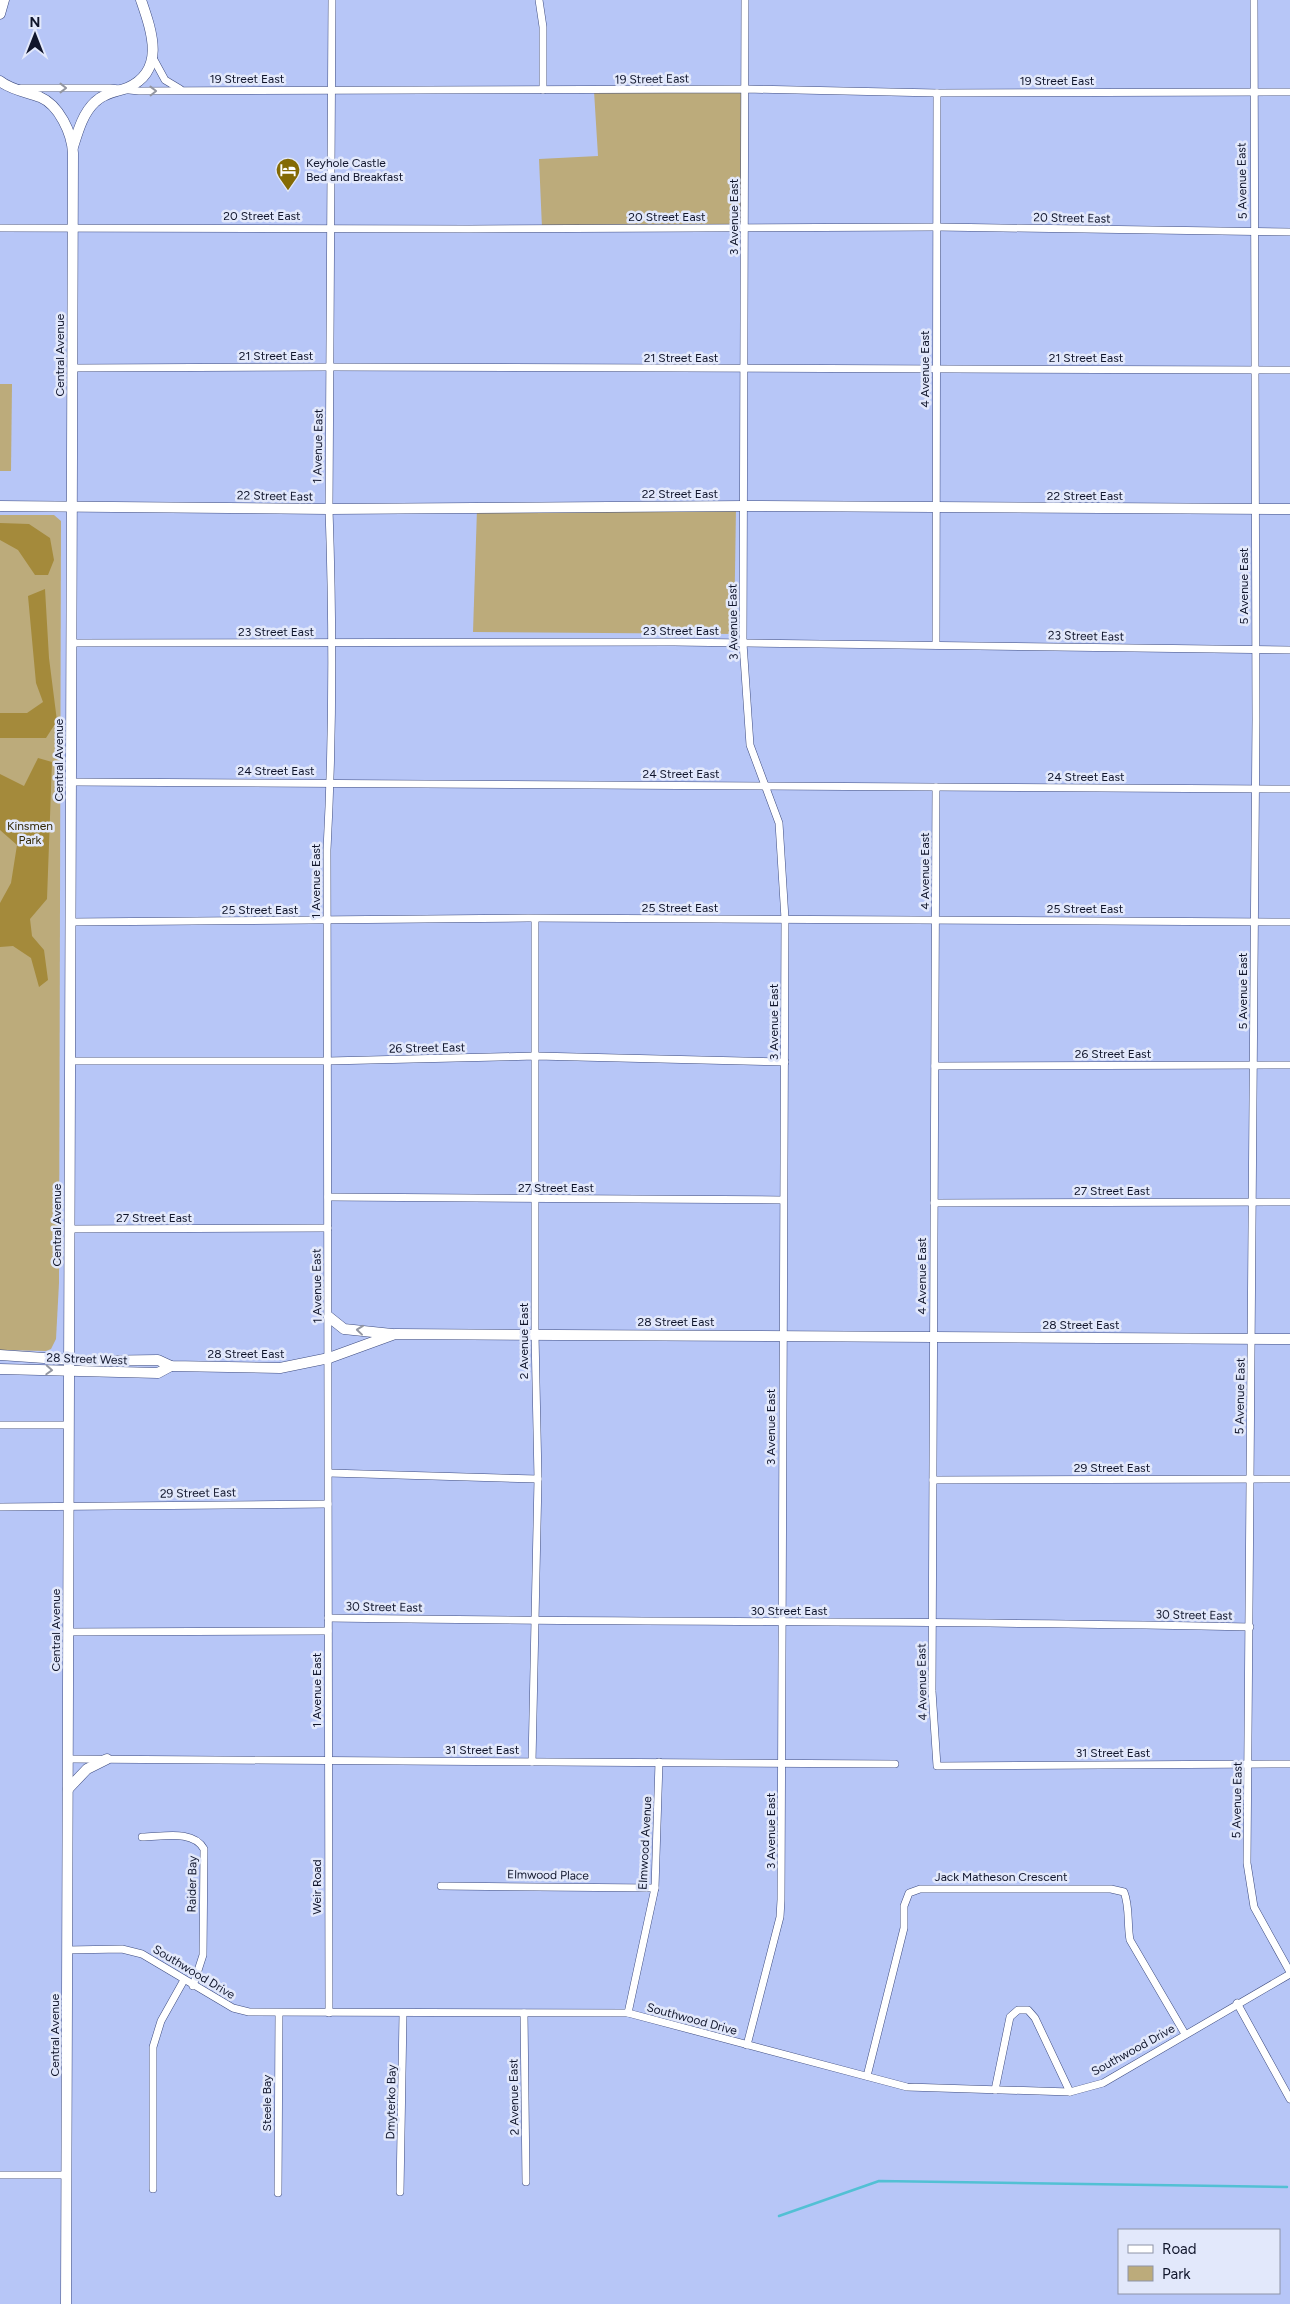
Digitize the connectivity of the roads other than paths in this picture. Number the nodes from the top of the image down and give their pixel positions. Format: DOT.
graph roads {
  1 [pos="141,0"];
  2 [pos="332,0"];
  3 [pos="539,0"];
  4 [pos="746,0"];
  5 [pos="1254,0"];
  6 [pos="3,1"];
  7 [pos="0,14"];
  8 [pos="153,58"];
  9 [pos="0,81"];
  10 [pos="0,88"];
  11 [pos="15,88"];
  12 [pos="124,89"];
  13 [pos="746,89"];
  14 [pos="183,90"];
  15 [pos="332,90"];
  16 [pos="543,90"];
  17 [pos="1252,92"];
  18 [pos="1290,92"];
  19 [pos="938,93"];
  20 [pos="73,147"];
  21 [pos="73,227"];
  22 [pos="331,227"];
  23 [pos="746,227"];
  24 [pos="938,227"];
  25 [pos="0,228"];
  26 [pos="1254,232"];
  27 [pos="1290,232"];
  28 [pos="330,367"];
  29 [pos="73,368"];
  30 [pos="936,369"];
  31 [pos="744,370"];
  32 [pos="1255,370"];
  33 [pos="1290,370"];
  34 [pos="0,506"];
  35 [pos="71,506"];
  36 [pos="744,506"];
  37 [pos="936,508"];
  38 [pos="329,509"];
  39 [pos="1255,509"];
  40 [pos="1290,509"];
  41 [pos="72,643"];
  42 [pos="331,643"];
  43 [pos="743,643"];
  44 [pos="936,645"];
  45 [pos="1255,650"];
  46 [pos="1290,650"];
  47 [pos="71,782"];
  48 [pos="330,783"];
  49 [pos="765,786"];
  50 [pos="936,787"];
  51 [pos="1255,789"];
  52 [pos="1290,789"];
  53 [pos="784,918"];
  54 [pos="328,920"];
  55 [pos="535,920"];
  56 [pos="936,920"];
  57 [pos="70,922"];
  58 [pos="1254,922"];
  59 [pos="1290,922"];
  60 [pos="536,1056"];
  61 [pos="70,1061"];
  62 [pos="328,1061"];
  63 [pos="785,1062"];
  64 [pos="1290,1065"];
  65 [pos="935,1066"];
  66 [pos="1254,1066"];
  67 [pos="328,1197"];
  68 [pos="535,1200"];
  69 [pos="783,1200"];
  70 [pos="1253,1202"];
  71 [pos="1290,1202"];
  72 [pos="934,1203"];
  73 [pos="328,1228"];
  74 [pos="69,1230"];
  75 [pos="329,1317"];
  76 [pos="395,1334"];
  77 [pos="535,1334"];
  78 [pos="782,1336"];
  79 [pos="934,1336"];
  80 [pos="1251,1339"];
  81 [pos="1290,1339"];
  82 [pos="0,1355"];
  83 [pos="330,1358"];
  84 [pos="69,1359"];
  85 [pos="171,1366"];
  86 [pos="0,1369"];
  87 [pos="69,1372"];
  88 [pos="0,1425"];
  89 [pos="69,1426"];
  90 [pos="329,1473"];
  91 [pos="1250,1478"];
  92 [pos="538,1479"];
  93 [pos="1290,1479"];
  94 [pos="933,1480"];
  95 [pos="328,1504"];
  96 [pos="68,1506"];
  97 [pos="0,1508"];
  98 [pos="328,1618"];
  99 [pos="535,1621"];
  100 [pos="782,1622"];
  101 [pos="933,1624"];
  102 [pos="1250,1627"];
  103 [pos="328,1631"];
  104 [pos="68,1632"];
  105 [pos="68,1758"];
  106 [pos="107,1759"];
  107 [pos="328,1761"];
  108 [pos="532,1762"];
  109 [pos="660,1762"];
  110 [pos="782,1763"];
  111 [pos="896,1764"];
  112 [pos="1249,1764"];
  113 [pos="1290,1764"];
  114 [pos="936,1766"];
  115 [pos="68,1789"];
  116 [pos="142,1837"];
  117 [pos="441,1886"];
  118 [pos="655,1888"];
  119 [pos="68,1950"];
  120 [pos="1290,1973"];
  121 [pos="184,1980"];
  122 [pos="193,1986"];
  123 [pos="1238,2003"];
  124 [pos="329,2012"];
  125 [pos="279,2013"];
  126 [pos="524,2013"];
  127 [pos="403,2014"];
  128 [pos="628,2014"];
  129 [pos="1185,2034"];
  130 [pos="747,2045"];
  131 [pos="867,2076"];
  132 [pos="995,2090"];
  133 [pos="1070,2092"];
  134 [pos="1290,2100"];
  135 [pos="0,2175"];
  136 [pos="67,2175"];
  137 [pos="526,2182"];
  138 [pos="153,2189"];
  139 [pos="400,2192"];
  140 [pos="278,2193"];
  141 [pos="66,2304"];
  1 -- 8 [label="street"];
  2 -- 15 [label="street, 1 Avenue East"];
  3 -- 16 [label="street"];
  4 -- 13 [label="street, 3 Avenue East"];
  5 -- 17 [label="street, 5 Avenue East"];
  6 -- 7 [label="street"];
  8 -- 12 [label="street, Central Avenue"];
  8 -- 14 [label="street"];
  9 -- 11 [label="street, Central Avenue"];
  10 -- 11 [label="street, 19 Street East"];
  11 -- 12 [label="street, 19 Street East, one-way"];
  11 -- 20 [label="street, Central Avenue"];
  12 -- 14 [label="street, 19 Street East, one-way"];
  12 -- 20 [label="street, Central Avenue"];
  13 -- 16 [label="street, 19 Street East"];
  13 -- 19 [label="street, 19 Street East"];
  13 -- 23 [label="street, 3 Avenue East"];
  14 -- 15 [label="street, 19 Street East"];
  15 -- 16 [label="street, 19 Street East"];
  15 -- 22 [label="street, 1 Avenue East"];
  17 -- 18 [label="street, 19 Street East"];
  17 -- 19 [label="street, 19 Street East"];
  17 -- 26 [label="street, 5 Avenue East"];
  19 -- 24 [label="street, 4 Avenue East"];
  20 -- 21 [label="street, Central Avenue"];
  21 -- 22 [label="street, 20 Street East"];
  21 -- 25 [label="street, 20 Street East"];
  21 -- 29 [label="street, Central Avenue"];
  22 -- 23 [label="street, 20 Street East"];
  22 -- 28 [label="street, 1 Avenue East"];
  23 -- 24 [label="street, 20 Street East"];
  23 -- 31 [label="street, 3 Avenue East"];
  24 -- 26 [label="street, 20 Street East"];
  24 -- 30 [label="street, 4 Avenue East"];
  26 -- 27 [label="street, 20 Street East"];
  26 -- 32 [label="street, 5 Avenue East"];
  28 -- 29 [label="street, 21 Street East"];
  28 -- 31 [label="street, 21 Street East"];
  28 -- 38 [label="street, 1 Avenue East"];
  29 -- 35 [label="street, Central Avenue"];
  30 -- 31 [label="street, 21 Street East"];
  30 -- 32 [label="street, 21 Street East"];
  30 -- 37 [label="street, 4 Avenue East"];
  31 -- 36 [label="street, 3 Avenue East"];
  32 -- 33 [label="street, 21 Street East"];
  32 -- 39 [label="street, 5 Avenue East"];
  34 -- 35 [label="street, 22 Street East"];
  35 -- 38 [label="street, 22 Street East"];
  35 -- 41 [label="street, Central Avenue"];
  36 -- 37 [label="street, 22 Street East"];
  36 -- 38 [label="street, 22 Street East"];
  36 -- 43 [label="street, 3 Avenue East"];
  37 -- 39 [label="street, 22 Street East"];
  37 -- 44 [label="street, 4 Avenue East"];
  38 -- 42 [label="street, 1 Avenue East"];
  39 -- 40 [label="street, 22 Street East"];
  39 -- 45 [label="street, 5 Avenue East"];
  41 -- 42 [label="street, 23 Street East"];
  41 -- 47 [label="street, Central Avenue"];
  42 -- 43 [label="street, 23 Street East"];
  42 -- 48 [label="street, 1 Avenue East"];
  43 -- 44 [label="street, 23 Street East"];
  43 -- 49 [label="street, 3 Avenue East"];
  44 -- 45 [label="street, 23 Street East"];
  45 -- 46 [label="street, 23 Street East"];
  45 -- 51 [label="street, 5 Avenue East"];
  47 -- 48 [label="street, 24 Street East"];
  47 -- 57 [label="street, Central Avenue"];
  48 -- 49 [label="street, 24 Street East"];
  48 -- 54 [label="street, 1 Avenue East"];
  49 -- 50 [label="street, 24 Street East"];
  49 -- 53 [label="street, 3 Avenue East"];
  50 -- 51 [label="street, 24 Street East"];
  50 -- 56 [label="street, 4 Avenue East"];
  51 -- 52 [label="street, 24 Street East"];
  51 -- 58 [label="street, 5 Avenue East"];
  53 -- 55 [label="street, 25 Street East"];
  53 -- 56 [label="street, 25 Street East"];
  53 -- 63 [label="street, 3 Avenue East"];
  54 -- 55 [label="street, 25 Street East"];
  54 -- 57 [label="street, 25 Street East"];
  54 -- 62 [label="street, 1 Avenue East"];
  55 -- 60 [label="street, 2 Avenue East"];
  56 -- 58 [label="street, 25 Street East"];
  56 -- 65 [label="street, 4 Avenue East"];
  57 -- 61 [label="street, Central Avenue"];
  58 -- 59 [label="street, 25 Street East"];
  58 -- 66 [label="street, 5 Avenue East"];
  60 -- 62 [label="street, 26 Street East"];
  60 -- 63 [label="street, 26 Street East"];
  60 -- 68 [label="street, 2 Avenue East"];
  61 -- 62 [label="street, 26 Street East"];
  61 -- 74 [label="street, Central Avenue"];
  62 -- 67 [label="street, 1 Avenue East"];
  63 -- 69 [label="street, 3 Avenue East"];
  64 -- 66 [label="street, 26 Street East"];
  65 -- 66 [label="street, 26 Street East"];
  65 -- 72 [label="street, 4 Avenue East"];
  66 -- 70 [label="street, 5 Avenue East"];
  67 -- 68 [label="street, 27 Street East"];
  67 -- 73 [label="street, 1 Avenue East"];
  68 -- 69 [label="street, 27 Street East"];
  68 -- 77 [label="street, 2 Avenue East"];
  69 -- 78 [label="street, 3 Avenue East"];
  70 -- 71 [label="street, 27 Street East"];
  70 -- 72 [label="street, 27 Street East"];
  70 -- 80 [label="street, 5 Avenue East"];
  72 -- 79 [label="street, 4 Avenue East"];
  73 -- 74 [label="street, 27 Street East"];
  73 -- 75 [label="street, 1 Avenue East"];
  74 -- 84 [label="street, Central Avenue"];
  76 -- 75 [label="street, one-way"];
  75 -- 83 [label="street, 1 Avenue East"];
  76 -- 77 [label="street, 28 Street East"];
  76 -- 83 [label="street, 28 Street East"];
  77 -- 78 [label="street, 28 Street East"];
  77 -- 92 [label="street, 2 Avenue East"];
  78 -- 79 [label="street, 28 Street East"];
  78 -- 100 [label="street, 3 Avenue East"];
  79 -- 80 [label="street, 28 Street East"];
  79 -- 94 [label="street, 4 Avenue East"];
  80 -- 81 [label="street, 28 Street East"];
  80 -- 91 [label="street, 5 Avenue East"];
  82 -- 84 [label="street, 28 Street West"];
  83 -- 85 [label="street, 28 Street East"];
  83 -- 90 [label="street, 1 Avenue East"];
  84 -- 85 [label="street, 28 Street East"];
  84 -- 87 [label="street, Central Avenue"];
  85 -- 87 [label="street, 28 Street West"];
  86 -- 87 [label="street, 28 Street West, one-way"];
  87 -- 89 [label="street, Central Avenue"];
  88 -- 89 [label="street"];
  89 -- 96 [label="street, Central Avenue"];
  90 -- 92 [label="street"];
  90 -- 95 [label="street, 1 Avenue East"];
  91 -- 93 [label="street, 29 Street East"];
  91 -- 94 [label="street, 29 Street East"];
  91 -- 102 [label="street, 5 Avenue East"];
  92 -- 99 [label="street, 2 Avenue East"];
  94 -- 101 [label="street, 4 Avenue East"];
  95 -- 96 [label="street, 29 Street East"];
  95 -- 98 [label="street, 1 Avenue East"];
  96 -- 97 [label="street, 29 Street East"];
  96 -- 104 [label="street, Central Avenue"];
  98 -- 99 [label="street, 30 Street East"];
  98 -- 103 [label="street, 1 Avenue East"];
  99 -- 100 [label="street, 30 Street East"];
  99 -- 108 [label="street, 2 Avenue East"];
  100 -- 101 [label="street, 30 Street East"];
  100 -- 110 [label="street, 3 Avenue East"];
  101 -- 102 [label="street, 30 Street East"];
  101 -- 114 [label="street, 4 Avenue East"];
  102 -- 112 [label="street, 5 Avenue East"];
  103 -- 104 [label="street"];
  103 -- 107 [label="street, 1 Avenue East"];
  104 -- 105 [label="street, Central Avenue"];
  105 -- 106 [label="street, 31 Street East"];
  105 -- 115 [label="street, Central Avenue"];
  106 -- 107 [label="street, 31 Street East"];
  106 -- 115 [label="street"];
  107 -- 108 [label="street, 31 Street East"];
  107 -- 124 [label="street, Weir Road"];
  108 -- 109 [label="street, 31 Street East"];
  109 -- 110 [label="street, 31 Street East"];
  109 -- 118 [label="street, Elmwood Avenue"];
  110 -- 111 [label="street, 31 Street East"];
  110 -- 130 [label="street, 3 Avenue East"];
  112 -- 113 [label="street, 31 Street East"];
  112 -- 114 [label="street, 31 Street East"];
  112 -- 120 [label="street, 5 Avenue East"];
  115 -- 119 [label="street, Central Avenue"];
  116 -- 122 [label="street, Raider Bay"];
  117 -- 118 [label="street, Elmwood Place"];
  118 -- 128 [label="street, Elmwood Avenue"];
  119 -- 121 [label="street, Southwood Drive"];
  119 -- 136 [label="street, Central Avenue"];
  120 -- 123 [label="street, Southwood Drive"];
  121 -- 122 [label="street, Southwood Drive"];
  121 -- 138 [label="street"];
  122 -- 125 [label="street, Southwood Drive"];
  123 -- 129 [label="street, Southwood Drive"];
  123 -- 134 [label="street"];
  124 -- 125 [label="street, Southwood Drive"];
  124 -- 127 [label="street, Southwood Drive"];
  125 -- 140 [label="street, Steele Bay"];
  126 -- 127 [label="street, Southwood Drive"];
  126 -- 128 [label="street, Southwood Drive"];
  126 -- 137 [label="street, 2 Avenue East"];
  127 -- 139 [label="street, Dmyterko Bay"];
  128 -- 130 [label="street, Southwood Drive"];
  129 -- 131 [label="street, Jack Matheson Crescent"];
  129 -- 133 [label="street, Southwood Drive"];
  130 -- 131 [label="street, Southwood Drive"];
  131 -- 132 [label="street, Southwood Drive"];
  132 -- 133 [label="street, Southwood Drive"];
  132 -- 133 [label="street"];
  135 -- 136 [label="street"];
  136 -- 141 [label="street, Central Avenue"];
}
